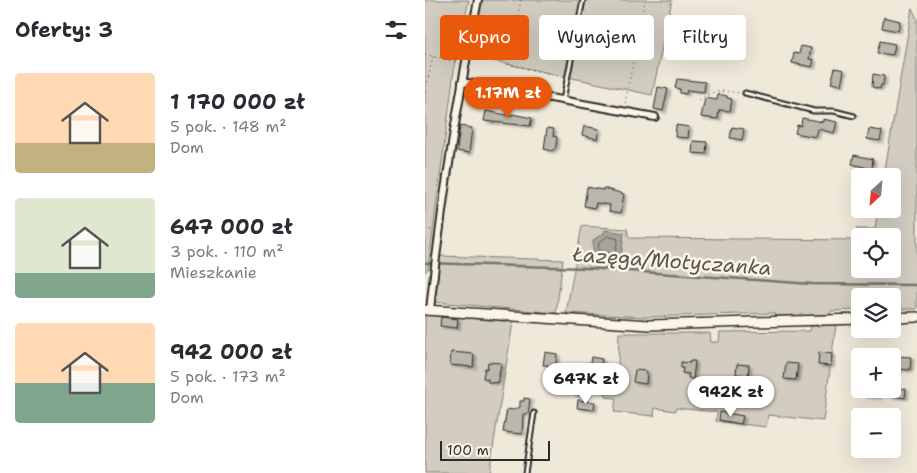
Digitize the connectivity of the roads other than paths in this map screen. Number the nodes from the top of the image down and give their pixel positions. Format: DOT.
graph roads {
  1 [pos="478,0"];
  2 [pos="583,0"];
  3 [pos="462,82"];
  4 [pos="745,93"];
  5 [pos="563,100"];
  6 [pos="854,116"];
  7 [pos="655,117"];
  8 [pos="428,293"];
  9 [pos="427,310"];
  10 [pos="917,317"];
  11 [pos="901,318"];
  12 [pos="851,319"];
  13 [pos="534,413"];
  14 [pos="525,473"];
  1 -- 3 [label="street"];
  2 -- 5 [label="lane"];
  3 -- 5 [label="street"];
  3 -- 8 [label="street"];
  4 -- 6 [label="lane"];
  5 -- 7 [label="street"];
  8 -- 9 [label="street"];
  9 -- 12 [label="street"];
  10 -- 11 [label="street"];
  13 -- 14 [label="lane"];
}
